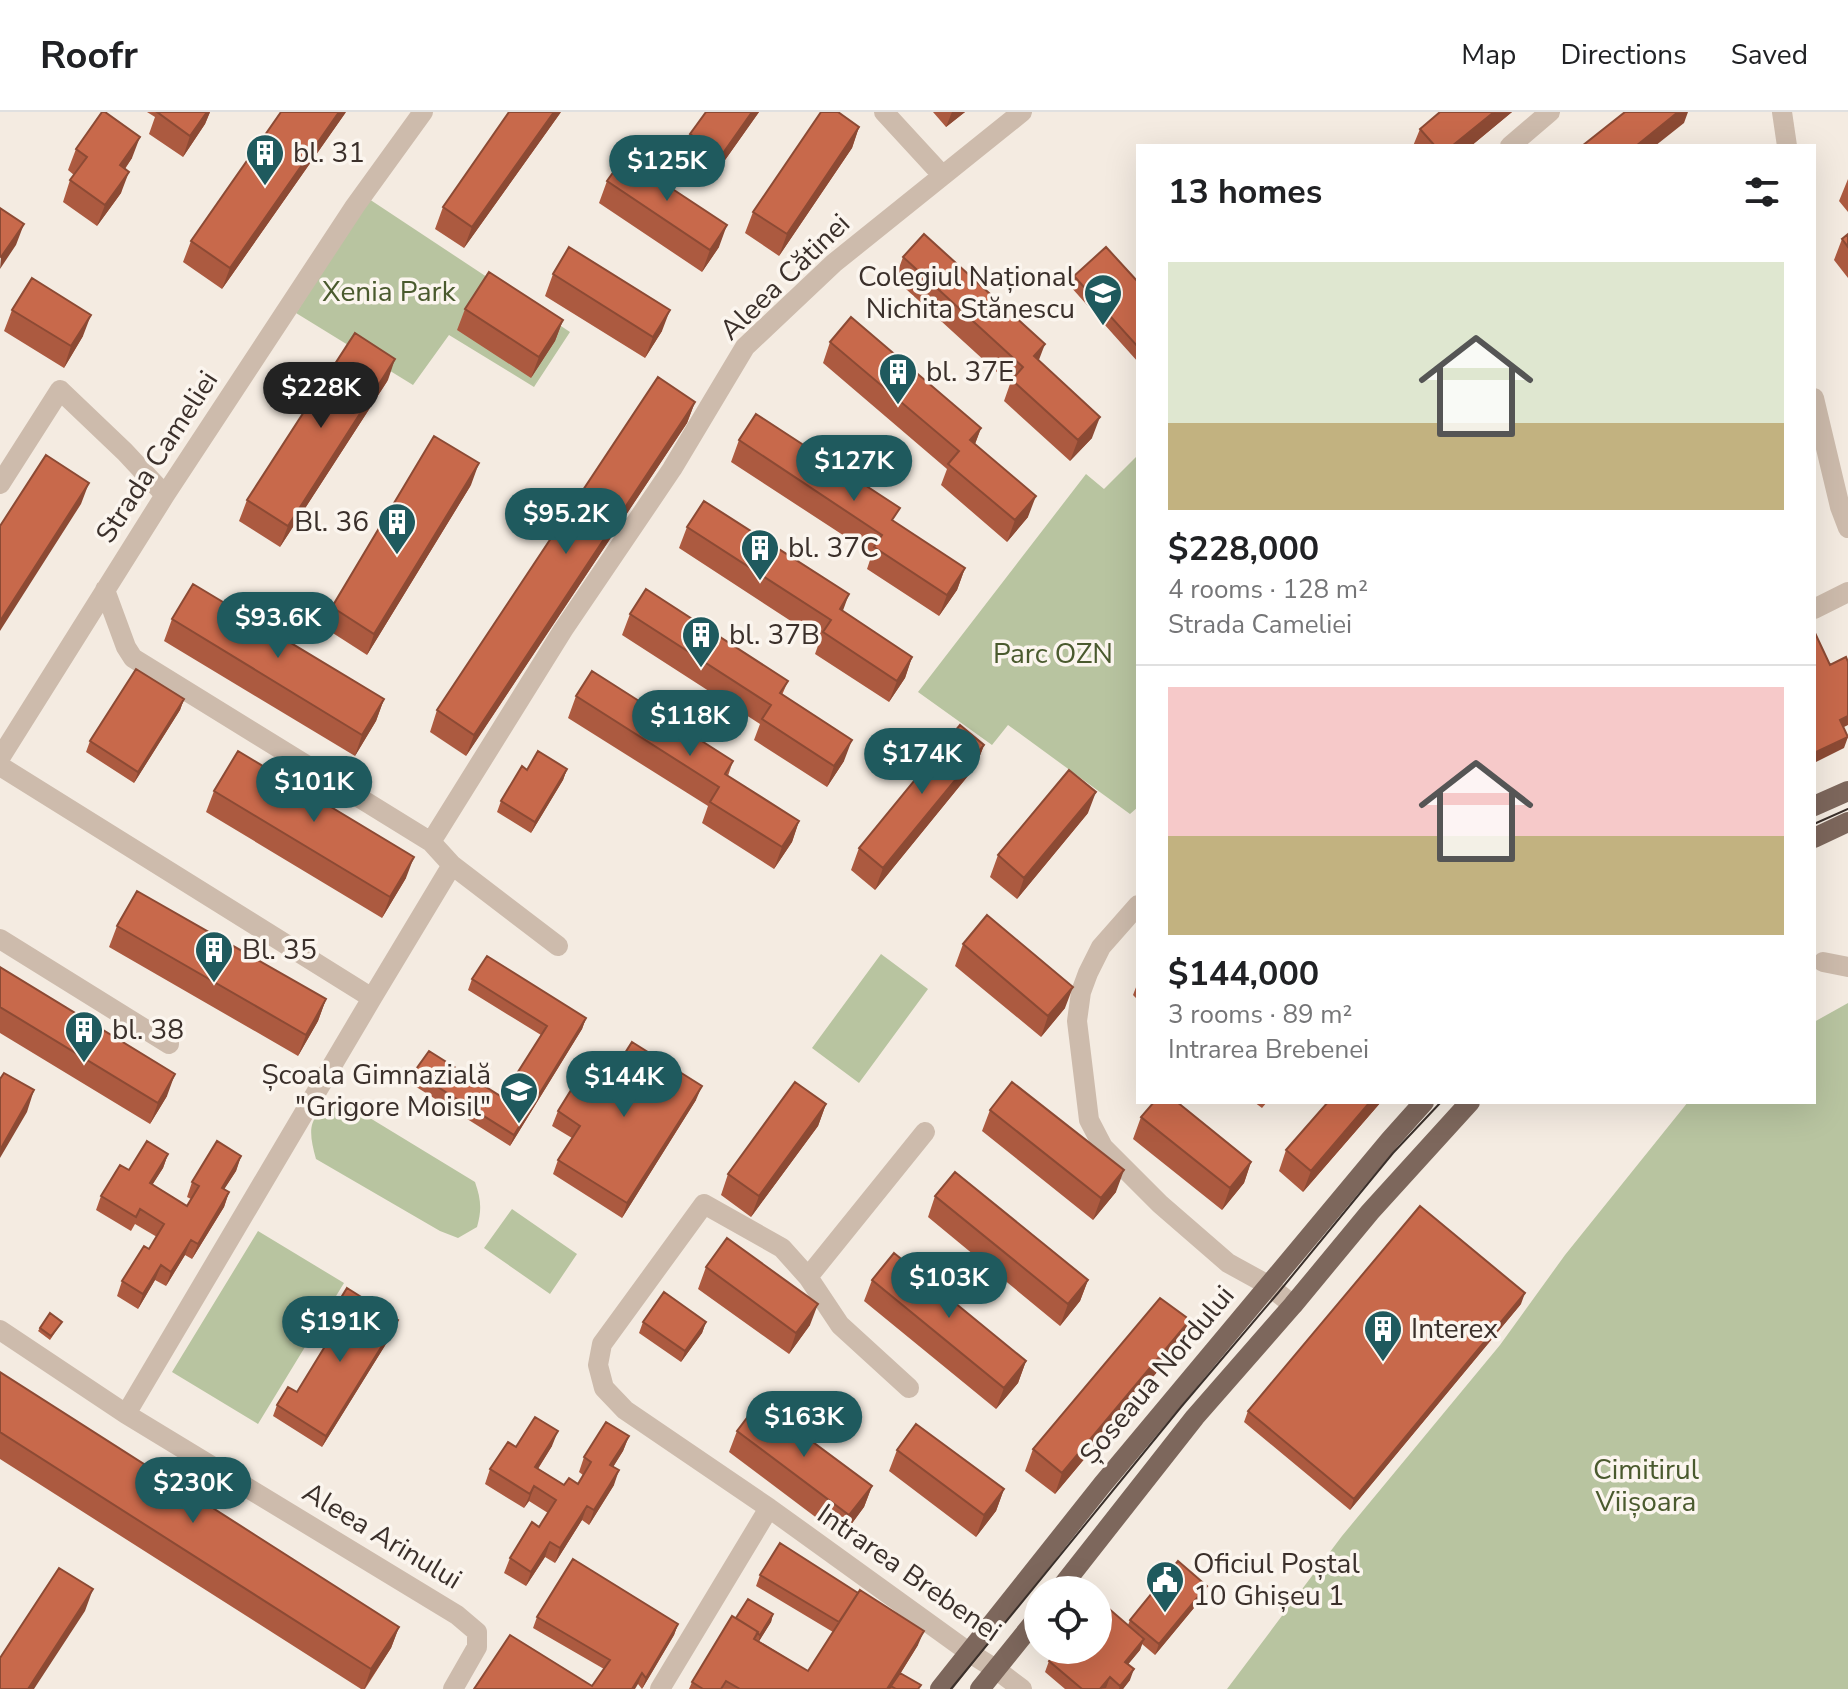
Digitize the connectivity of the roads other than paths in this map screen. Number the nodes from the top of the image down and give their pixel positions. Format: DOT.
graph roads {
  1 [pos="423,112"];
  2 [pos="884,112"];
  3 [pos="1022,112"];
  4 [pos="1550,112"];
  5 [pos="1782,112"];
  6 [pos="1512,144"];
  7 [pos="1787,144"];
  8 [pos="942,175"];
  9 [pos="1816,406"];
  10 [pos="0,484"];
  11 [pos="165,495"];
  12 [pos="1848,528"];
  13 [pos="105,590"];
  14 [pos="1848,592"];
  15 [pos="1816,608"];
  16 [pos="0,758"];
  17 [pos="0,766"];
  18 [pos="1848,791"];
  19 [pos="1816,805"];
  20 [pos="1848,822"];
  21 [pos="1816,837"];
  22 [pos="431,842"];
  23 [pos="452,865"];
  24 [pos="1136,907"];
  25 [pos="0,939"];
  26 [pos="558,946"];
  27 [pos="1823,962"];
  28 [pos="1848,967"];
  29 [pos="372,998"];
  30 [pos="169,1044"];
  31 [pos="1422,1104"];
  32 [pos="1468,1104"];
  33 [pos="925,1132"];
  34 [pos="808,1277"];
  35 [pos="1268,1285"];
  36 [pos="1293,1305"];
  37 [pos="0,1330"];
  38 [pos="909,1388"];
  39 [pos="126,1414"];
  40 [pos="769,1508"];
  41 [pos="1070,1576"];
  42 [pos="1024,1635"];
  43 [pos="970,1653"];
  44 [pos="997,1670"];
  45 [pos="453,1689"];
  46 [pos="660,1689"];
  47 [pos="940,1689"];
  48 [pos="980,1689"];
  49 [pos="1022,1689"];
  1 -- 11 [label="street, Strada Cameliei"];
  2 -- 8 [label="street"];
  3 -- 8 [label="street, Aleea Cătinei"];
  4 -- 6 [label="street"];
  5 -- 7 [label="street"];
  8 -- 22 [label="street, Aleea Cătinei"];
  9 -- 12 [label="street"];
  10 -- 11 [label="street"];
  11 -- 13 [label="street, Strada Cameliei"];
  13 -- 16 [label="street, Strada Cameliei"];
  13 -- 22 [label="street"];
  14 -- 15 [label="street"];
  17 -- 29 [label="street"];
  18 -- 19 [label="main road"];
  20 -- 21 [label="main road"];
  22 -- 23 [label="street"];
  23 -- 26 [label="street"];
  23 -- 29 [label="street"];
  24 -- 35 [label="street"];
  25 -- 30 [label="street"];
  27 -- 28 [label="street"];
  29 -- 39 [label="street"];
  31 -- 35 [label="main road, Șoseaua Nordului"];
  32 -- 36 [label="main road, Șoseaua Nordului"];
  33 -- 34 [label="street"];
  34 -- 38 [label="street"];
  34 -- 40 [label="street, Intrarea Brebenei"];
  35 -- 36 [label="street"];
  35 -- 43 [label="main road, Șoseaua Nordului"];
  36 -- 41 [label="main road, Șoseaua Nordului"];
  37 -- 39 [label="street, Aleea Arinului"];
  39 -- 45 [label="street, Aleea Arinului"];
  40 -- 43 [label="street, Intrarea Brebenei"];
  40 -- 46 [label="street"];
  42 -- 44 [label="main road"];
  43 -- 44 [label="street, Intrarea Brebenei"];
  43 -- 47 [label="main road, Șoseaua Nordului"];
  44 -- 48 [label="main road"];
  44 -- 49 [label="street, Intrarea Brebenei"];
}
